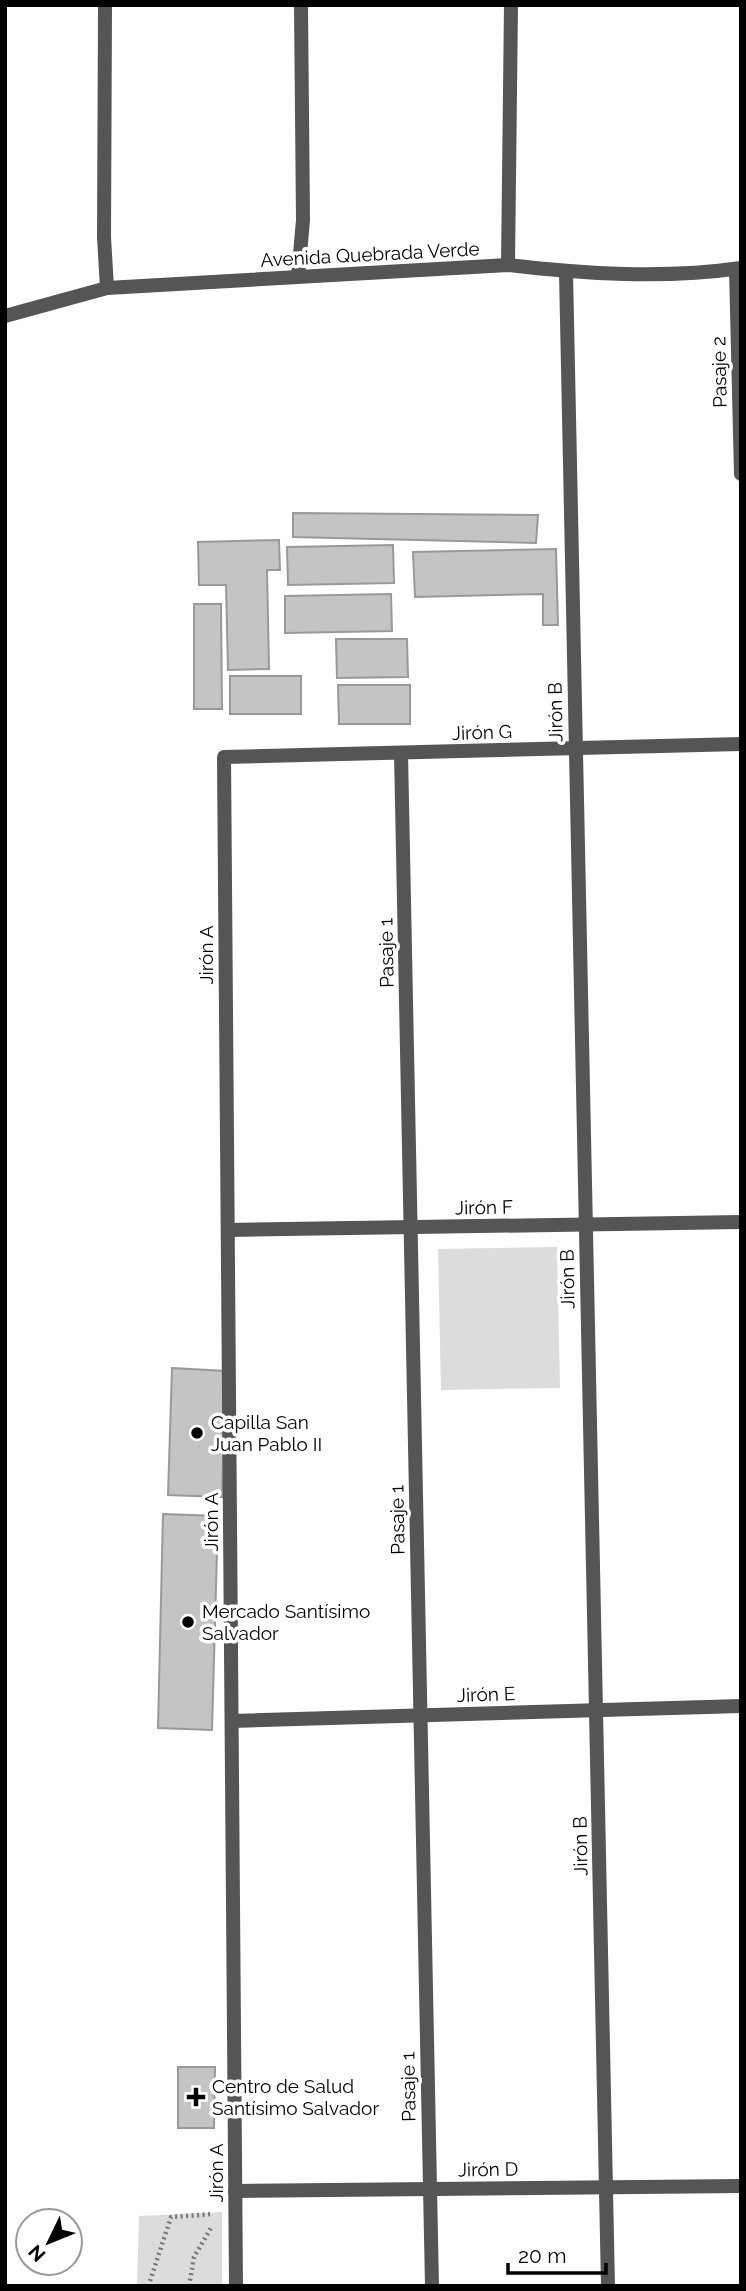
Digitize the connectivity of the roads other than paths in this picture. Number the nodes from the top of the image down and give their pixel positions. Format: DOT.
graph roads {
  1 [pos="105,5"];
  2 [pos="301,5"];
  3 [pos="511,5"];
  4 [pos="508,265"];
  5 [pos="738,269"];
  6 [pos="566,272"];
  7 [pos="299,277"];
  8 [pos="107,288"];
  9 [pos="5,316"];
  10 [pos="741,474"];
  11 [pos="741,744"];
  12 [pos="575,748"];
  13 [pos="401,753"];
  14 [pos="224,757"];
  15 [pos="741,1222"];
  16 [pos="586,1225"];
  17 [pos="411,1228"];
  18 [pos="228,1230"];
  19 [pos="741,1706"];
  20 [pos="596,1710"];
  21 [pos="420,1715"];
  22 [pos="232,1721"];
  23 [pos="741,2186"];
  24 [pos="606,2187"];
  25 [pos="430,2189"];
  26 [pos="235,2191"];
  27 [pos="236,2286"];
  28 [pos="432,2286"];
  29 [pos="608,2286"];
  1 -- 8 [label="street"];
  2 -- 7 [label="street"];
  3 -- 4 [label="street"];
  4 -- 6 [label="street, Avenida Quebrada Verde"];
  4 -- 7 [label="street, Avenida Quebrada Verde"];
  5 -- 6 [label="street, Avenida Quebrada Verde"];
  5 -- 10 [label="street, Pasaje 2"];
  6 -- 12 [label="street, Jirón B"];
  7 -- 8 [label="street, Avenida Quebrada Verde"];
  8 -- 9 [label="street, Avenida Quebrada Verde"];
  11 -- 12 [label="street, Jirón G"];
  12 -- 13 [label="street, Jirón G"];
  12 -- 16 [label="street, Jirón B"];
  13 -- 14 [label="street, Jirón G"];
  13 -- 17 [label="street, Pasaje 1"];
  14 -- 18 [label="street, Jirón A"];
  15 -- 16 [label="street, Jirón F"];
  16 -- 17 [label="street, Jirón F"];
  16 -- 20 [label="street, Jirón B"];
  17 -- 18 [label="street, Jirón F"];
  17 -- 21 [label="street, Pasaje 1"];
  18 -- 22 [label="street, Jirón A"];
  19 -- 20 [label="street, Jirón E"];
  20 -- 21 [label="street, Jirón E"];
  20 -- 24 [label="street, Jirón B"];
  21 -- 22 [label="street, Jirón E"];
  21 -- 25 [label="street, Pasaje 1"];
  22 -- 26 [label="street, Jirón A"];
  23 -- 24 [label="street, Jirón D"];
  24 -- 25 [label="street, Jirón D"];
  24 -- 29 [label="street, Jirón B"];
  25 -- 26 [label="street, Jirón D"];
  25 -- 28 [label="street, Pasaje 1"];
  26 -- 27 [label="street, Jirón A"];
}
